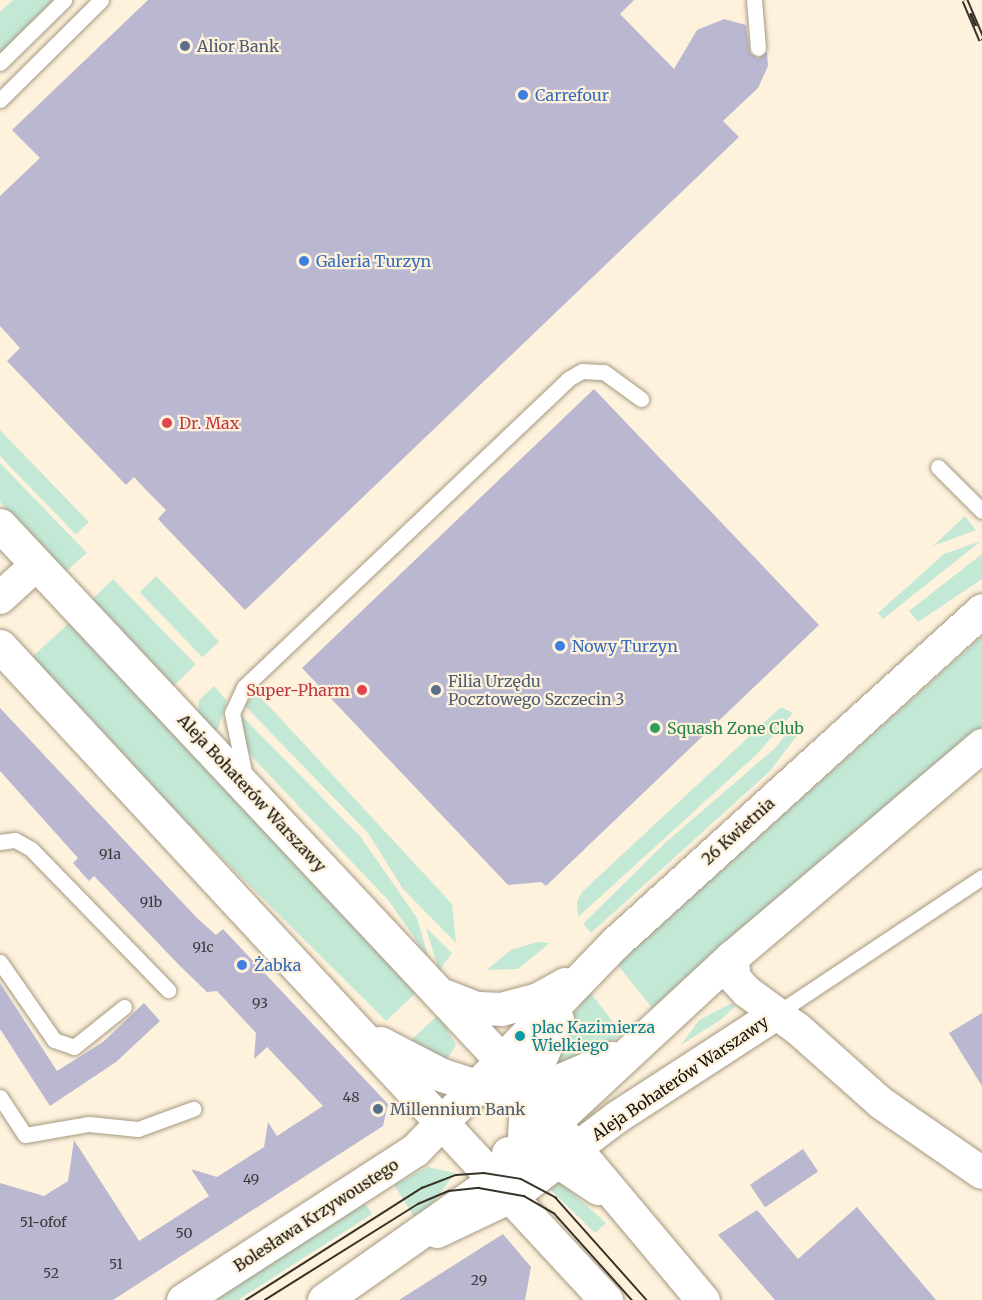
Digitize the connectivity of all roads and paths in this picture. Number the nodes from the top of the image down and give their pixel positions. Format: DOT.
graph roads {
  1 [pos="64,0"];
  2 [pos="101,0"];
  3 [pos="754,0"];
  4 [pos="758,48"];
  5 [pos="0,63"];
  6 [pos="0,100"];
  7 [pos="641,399"];
  8 [pos="938,467"];
  9 [pos="982,511"];
  10 [pos="0,525"];
  11 [pos="37,564"];
  12 [pos="0,598"];
  13 [pos="977,614"];
  14 [pos="0,646"];
  15 [pos="982,745"];
  16 [pos="255,797"];
  17 [pos="0,842"];
  18 [pos="982,877"];
  19 [pos="732,957"];
  20 [pos="0,962"];
  21 [pos="583,976"];
  22 [pos="168,990"];
  23 [pos="438,992"];
  24 [pos="124,1007"];
  25 [pos="776,1014"];
  26 [pos="367,1042"];
  27 [pos="637,1044"];
  28 [pos="503,1062"];
  29 [pos="478,1089"];
  30 [pos="527,1089"];
  31 [pos="0,1097"];
  32 [pos="194,1109"];
  33 [pos="443,1124"];
  34 [pos="556,1124"];
  35 [pos="471,1151"];
  36 [pos="521,1155"];
  37 [pos="568,1155"];
  38 [pos="982,1173"];
  39 [pos="371,1182"];
  40 [pos="511,1187"];
  41 [pos="409,1244"];
  42 [pos="183,1300"];
  43 [pos="324,1300"];
  44 [pos="606,1300"];
  45 [pos="703,1300"];
  1 -- 5 [label="lane"];
  2 -- 6 [label="lane"];
  3 -- 4 [label="lane"];
  7 -- 16 [label="lane"];
  8 -- 9 [label="lane"];
  10 -- 11 [label="street, Aleja Bohaterów Warszawy"];
  11 -- 12 [label="street"];
  11 -- 16 [label="street, Aleja Bohaterów Warszawy"];
  13 -- 21 [label="street, 26 Kwietnia"];
  14 -- 26 [label="street"];
  15 -- 19 [label="street"];
  16 -- 23 [label="street, Aleja Bohaterów Warszawy"];
  17 -- 22 [label="lane"];
  18 -- 25 [label="lane"];
  19 -- 25 [label="street"];
  19 -- 27 [label="street"];
  20 -- 24 [label="lane"];
  21 -- 23 [label="street"];
  21 -- 28 [label="street, 26 Kwietnia"];
  21 -- 30 [label="street"];
  23 -- 28 [label="street, Aleja Bohaterów Warszawy"];
  23 -- 29 [label="street"];
  25 -- 37 [label="street, Aleja Bohaterów Warszawy"];
  25 -- 38 [label="street, Aleja Bohaterów Warszawy"];
  26 -- 29 [label="street"];
  26 -- 33 [label="street"];
  27 -- 30 [label="street"];
  27 -- 34 [label="street"];
  28 -- 29 [label="street"];
  28 -- 30 [label="street, Aleja Bohaterów Warszawy"];
  29 -- 30 [label="street"];
  29 -- 33 [label="street"];
  29 -- 35 [label="street"];
  30 -- 34 [label="street, Aleja Bohaterów Warszawy"];
  30 -- 36 [label="street"];
  31 -- 32 [label="lane"];
  33 -- 35 [label="street"];
  33 -- 39 [label="street, Bolesława Krzywoustego"];
  34 -- 36 [label="street"];
  34 -- 37 [label="street, Aleja Bohaterów Warszawy"];
  35 -- 36 [label="street"];
  35 -- 39 [label="street"];
  35 -- 40 [label="street"];
  35 -- 41 [label="street"];
  36 -- 37 [label="street"];
  36 -- 40 [label="street"];
  37 -- 40 [label="street, Aleja Bohaterów Warszawy"];
  37 -- 45 [label="street, Aleja Bohaterów Warszawy"];
  39 -- 42 [label="street, Bolesława Krzywoustego"];
  40 -- 41 [label="street"];
  40 -- 44 [label="street"];
  41 -- 43 [label="street"];
}
